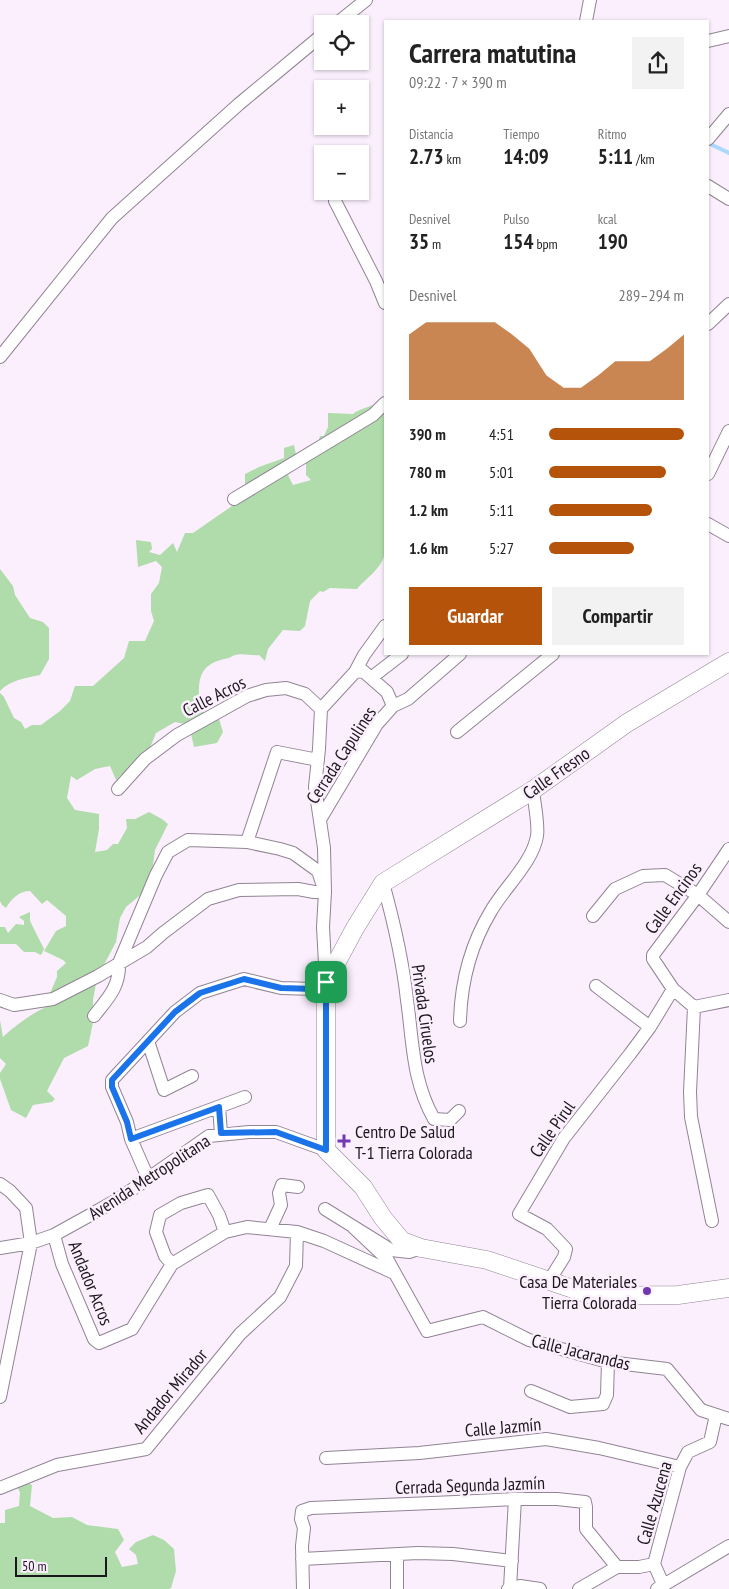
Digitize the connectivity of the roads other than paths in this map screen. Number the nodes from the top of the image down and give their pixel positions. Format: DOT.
graph roads {
  1 [pos="366,0"];
  2 [pos="590,0"];
  3 [pos="347,15"];
  4 [pos="586,20"];
  5 [pos="729,36"];
  6 [pos="709,41"];
  7 [pos="314,42"];
  8 [pos="729,114"];
  9 [pos="709,138"];
  10 [pos="709,187"];
  11 [pos="729,199"];
  12 [pos="334,201"];
  13 [pos="384,301"];
  14 [pos="729,304"];
  15 [pos="709,323"];
  16 [pos="0,357"];
  17 [pos="384,404"];
  18 [pos="729,431"];
  19 [pos="709,472"];
  20 [pos="234,498"];
  21 [pos="709,525"];
  22 [pos="729,536"];
  23 [pos="384,627"];
  24 [pos="401,655"];
  25 [pos="459,655"];
  26 [pos="552,655"];
  27 [pos="729,662"];
  28 [pos="355,672"];
  29 [pos="371,678"];
  30 [pos="393,706"];
  31 [pos="321,709"];
  32 [pos="457,732"];
  33 [pos="318,760"];
  34 [pos="118,789"];
  35 [pos="533,790"];
  36 [pos="320,818"];
  37 [pos="247,842"];
  38 [pos="729,849"];
  39 [pos="383,883"];
  40 [pos="325,892"];
  41 [pos="698,895"];
  42 [pos="592,916"];
  43 [pos="729,922"];
  44 [pos="119,963"];
  45 [pos="326,982"];
  46 [pos="596,986"];
  47 [pos="674,988"];
  48 [pos="0,1000"];
  49 [pos="729,1000"];
  50 [pos="694,1007"];
  51 [pos="94,1016"];
  52 [pos="460,1022"];
  53 [pos="650,1027"];
  54 [pos="148,1041"];
  55 [pos="192,1076"];
  56 [pos="245,1097"];
  57 [pos="219,1107"];
  58 [pos="459,1111"];
  59 [pos="221,1133"];
  60 [pos="131,1139"];
  61 [pos="326,1150"];
  62 [pos="148,1178"];
  63 [pos="0,1184"];
  64 [pos="298,1187"];
  65 [pos="325,1209"];
  66 [pos="712,1221"];
  67 [pos="353,1227"];
  68 [pos="270,1229"];
  69 [pos="225,1232"];
  70 [pos="298,1232"];
  71 [pos="54,1235"];
  72 [pos="32,1243"];
  73 [pos="0,1248"];
  74 [pos="421,1248"];
  75 [pos="172,1264"];
  76 [pos="394,1273"];
  77 [pos="549,1281"];
  78 [pos="729,1288"];
  79 [pos="608,1362"];
  80 [pos="2,1374"];
  81 [pos="531,1392"];
  82 [pos="0,1397"];
  83 [pos="716,1415"];
  84 [pos="729,1419"];
  85 [pos="326,1458"];
  86 [pos="680,1466"];
  87 [pos="0,1488"];
  88 [pos="515,1499"];
  89 [pos="729,1546"];
  90 [pos="397,1555"];
  91 [pos="302,1559"];
  92 [pos="512,1561"];
  93 [pos="654,1564"];
  94 [pos="617,1567"];
  95 [pos="660,1587"];
  96 [pos="303,1589"];
  97 [pos="397,1589"];
  98 [pos="509,1589"];
  99 [pos="540,1589"];
  100 [pos="579,1589"];
  1 -- 3 [label="street"];
  2 -- 4 [label="street"];
  5 -- 6 [label="street"];
  7 -- 16 [label="street"];
  8 -- 9 [label="street"];
  10 -- 11 [label="street"];
  12 -- 13 [label="street"];
  14 -- 15 [label="street"];
  17 -- 20 [label="street"];
  18 -- 19 [label="street"];
  21 -- 22 [label="street"];
  23 -- 28 [label="street"];
  24 -- 29 [label="street"];
  25 -- 30 [label="street, Cerrada Capulines"];
  26 -- 32 [label="street"];
  27 -- 35 [label="street, Calle Fresno"];
  28 -- 29 [label="street"];
  28 -- 31 [label="street"];
  29 -- 30 [label="street"];
  30 -- 36 [label="street, Cerrada Capulines"];
  31 -- 33 [label="street"];
  31 -- 34 [label="street, Calle Acros"];
  33 -- 36 [label="street"];
  33 -- 37 [label="street"];
  35 -- 39 [label="street, Calle Fresno"];
  35 -- 52 [label="street"];
  36 -- 40 [label="street"];
  37 -- 40 [label="street"];
  37 -- 44 [label="street"];
  38 -- 41 [label="street, Calle Encinos"];
  39 -- 45 [label="street"];
  39 -- 58 [label="street, Privada Ciruelos"];
  40 -- 44 [label="street"];
  40 -- 45 [label="street"];
  41 -- 42 [label="street"];
  41 -- 43 [label="street"];
  41 -- 47 [label="street, Calle Encinos"];
  44 -- 48 [label="street"];
  44 -- 51 [label="street"];
  45 -- 54 [label="street"];
  45 -- 61 [label="street"];
  46 -- 53 [label="street"];
  47 -- 50 [label="street, Calle Encinos"];
  47 -- 53 [label="street, Calle Pirul"];
  49 -- 50 [label="street"];
  50 -- 66 [label="street"];
  53 -- 77 [label="street, Calle Pirul"];
  54 -- 55 [label="street"];
  54 -- 60 [label="street"];
  56 -- 57 [label="street"];
  57 -- 59 [label="street"];
  57 -- 60 [label="street"];
  59 -- 61 [label="street, Avenida Metropolitana"];
  59 -- 62 [label="street, Avenida Metropolitana"];
  60 -- 62 [label="street"];
  61 -- 74 [label="street, Avenida Metropolitana"];
  62 -- 71 [label="street, Avenida Metropolitana"];
  63 -- 72 [label="street"];
  64 -- 68 [label="street"];
  65 -- 67 [label="street"];
  67 -- 74 [label="street"];
  67 -- 76 [label="street, Calle Jacarandas"];
  68 -- 69 [label="street"];
  68 -- 70 [label="street"];
  69 -- 75 [label="street"];
  69 -- 75 [label="street"];
  70 -- 76 [label="street"];
  70 -- 87 [label="street, Andador Mirador"];
  71 -- 72 [label="street, Avenida Metropolitana"];
  71 -- 75 [label="street, Andador Acros"];
  72 -- 73 [label="street, Avenida Metropolitana"];
  72 -- 80 [label="street"];
  74 -- 77 [label="street, Avenida Metropolitana"];
  76 -- 79 [label="street, Calle Jacarandas"];
  77 -- 78 [label="street, Avenida Metropolitana"];
  79 -- 81 [label="street"];
  79 -- 83 [label="street, Calle Jacarandas"];
  80 -- 82 [label="street"];
  83 -- 84 [label="street, Calle Jacarandas"];
  83 -- 86 [label="street, Calle Azucena"];
  85 -- 86 [label="street, Calle Jazmín"];
  86 -- 93 [label="street, Calle Azucena"];
  88 -- 91 [label="street, Cerrada Segunda Jazmín"];
  88 -- 92 [label="street"];
  88 -- 94 [label="street, Cerrada Segunda Jazmín"];
  89 -- 95 [label="street"];
  90 -- 91 [label="street"];
  90 -- 92 [label="street"];
  90 -- 97 [label="street"];
  91 -- 96 [label="street"];
  92 -- 98 [label="street"];
  93 -- 94 [label="street"];
  93 -- 95 [label="street, Calle Azucena"];
  94 -- 100 [label="street"];
  98 -- 99 [label="street"];
}
